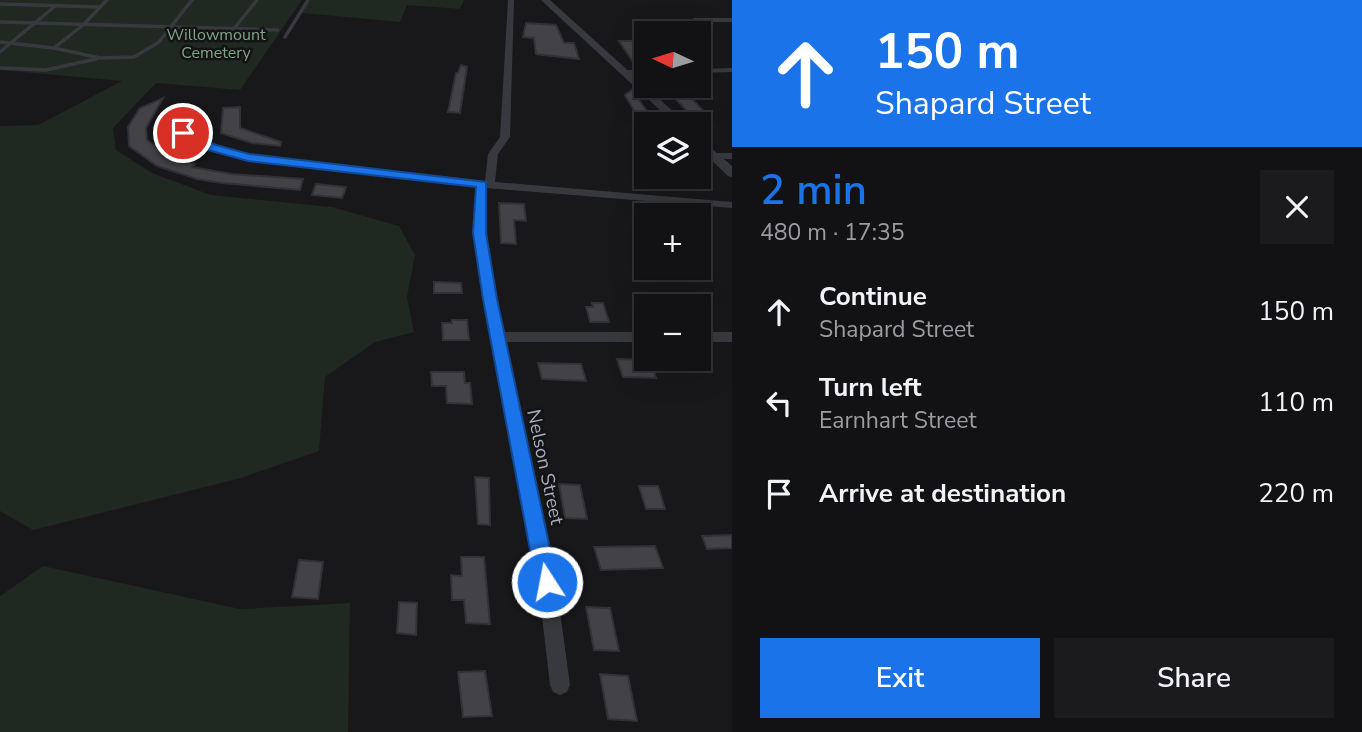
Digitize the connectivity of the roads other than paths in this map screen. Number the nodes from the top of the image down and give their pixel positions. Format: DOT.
graph roads {
  1 [pos="107,0"];
  2 [pos="191,0"];
  3 [pos="257,0"];
  4 [pos="307,0"];
  5 [pos="511,0"];
  6 [pos="545,0"];
  7 [pos="0,5"];
  8 [pos="12,5"];
  9 [pos="55,6"];
  10 [pos="99,7"];
  11 [pos="6,9"];
  12 [pos="696,20"];
  13 [pos="732,20"];
  14 [pos="0,22"];
  15 [pos="36,23"];
  16 [pos="83,25"];
  17 [pos="170,28"];
  18 [pos="233,30"];
  19 [pos="278,30"];
  20 [pos="285,37"];
  21 [pos="0,42"];
  22 [pos="12,43"];
  23 [pos="54,48"];
  24 [pos="0,52"];
  25 [pos="100,59"];
  26 [pos="0,68"];
  27 [pos="732,70"];
  28 [pos="711,71"];
  29 [pos="625,72"];
  30 [pos="634,72"];
  31 [pos="668,112"];
  32 [pos="190,114"];
  33 [pos="711,152"];
  34 [pos="715,156"];
  35 [pos="732,156"];
  36 [pos="732,173"];
  37 [pos="486,184"];
  38 [pos="732,205"];
  39 [pos="498,337"];
  40 [pos="634,337"];
  41 [pos="711,337"];
  42 [pos="732,337"];
  43 [pos="560,685"];
  1 -- 10 [label="lane"];
  2 -- 17 [label="lane"];
  3 -- 18 [label="lane"];
  4 -- 20 [label="lane"];
  5 -- 37 [label="street, Nelson Street"];
  6 -- 29 [label="street"];
  7 -- 8 [label="lane"];
  8 -- 9 [label="lane"];
  8 -- 11 [label="lane"];
  9 -- 10 [label="lane"];
  9 -- 15 [label="lane"];
  10 -- 16 [label="lane"];
  12 -- 13 [label="street"];
  14 -- 15 [label="lane"];
  15 -- 16 [label="lane"];
  15 -- 22 [label="lane"];
  16 -- 17 [label="lane"];
  16 -- 23 [label="lane"];
  17 -- 18 [label="lane"];
  17 -- 25 [label="lane"];
  18 -- 19 [label="lane"];
  21 -- 22 [label="lane"];
  22 -- 23 [label="lane"];
  22 -- 24 [label="lane"];
  23 -- 25 [label="lane"];
  25 -- 26 [label="lane"];
  27 -- 28 [label="street"];
  29 -- 30 [label="street"];
  29 -- 31 [label="street"];
  32 -- 37 [label="street"];
  33 -- 34 [label="street"];
  34 -- 35 [label="street"];
  34 -- 36 [label="street"];
  37 -- 38 [label="street"];
  37 -- 39 [label="street, Nelson Street"];
  39 -- 40 [label="street"];
  39 -- 43 [label="street, Nelson Street"];
  41 -- 42 [label="street"];
}
